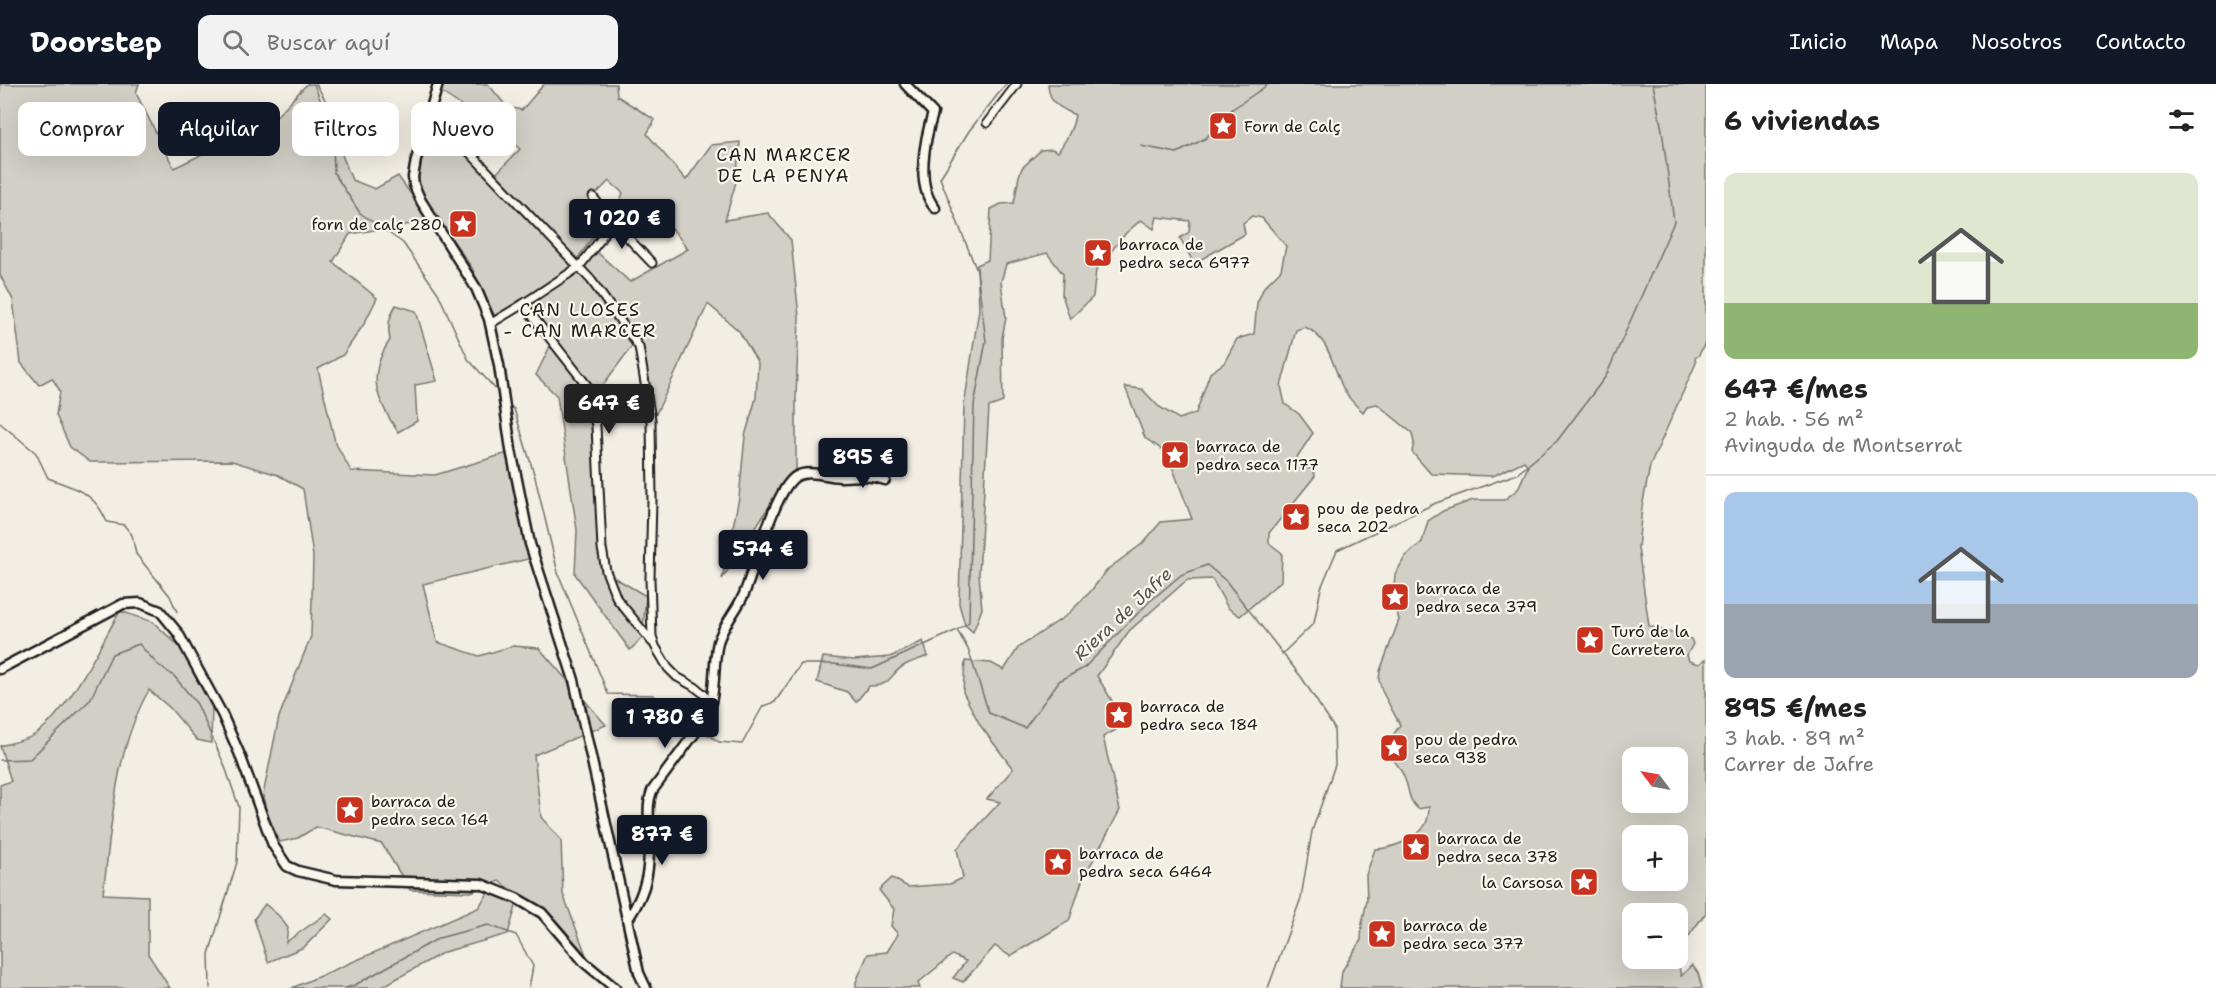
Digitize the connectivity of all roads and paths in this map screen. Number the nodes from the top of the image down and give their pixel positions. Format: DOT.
graph roads {
  1 [pos="438,84"];
  2 [pos="904,84"];
  3 [pos="1017,84"];
  4 [pos="434,102"];
  5 [pos="987,123"];
  6 [pos="417,156"];
  7 [pos="473,156"];
  8 [pos="593,196"];
  9 [pos="935,208"];
  10 [pos="611,220"];
  11 [pos="652,263"];
  12 [pos="579,267"];
  13 [pos="523,304"];
  14 [pos="490,324"];
  15 [pos="885,480"];
  16 [pos="655,646"];
  17 [pos="0,669"];
  18 [pos="710,709"];
  19 [pos="628,919"];
  20 [pos="615,988"];
  21 [pos="646,988"];
  1 -- 4 [label="street"];
  2 -- 9 [label="street"];
  3 -- 5 [label="street"];
  6 -- 14 [label="street"];
  7 -- 12 [label="street"];
  8 -- 10 [label="street"];
  10 -- 11 [label="street"];
  10 -- 12 [label="street"];
  12 -- 13 [label="street"];
  12 -- 16 [label="street"];
  13 -- 14 [label="street"];
  13 -- 16 [label="street"];
  14 -- 19 [label="street"];
  15 -- 18 [label="street"];
  16 -- 18 [label="street"];
  17 -- 20 [label="street"];
  18 -- 19 [label="street"];
  19 -- 21 [label="street"];
}
